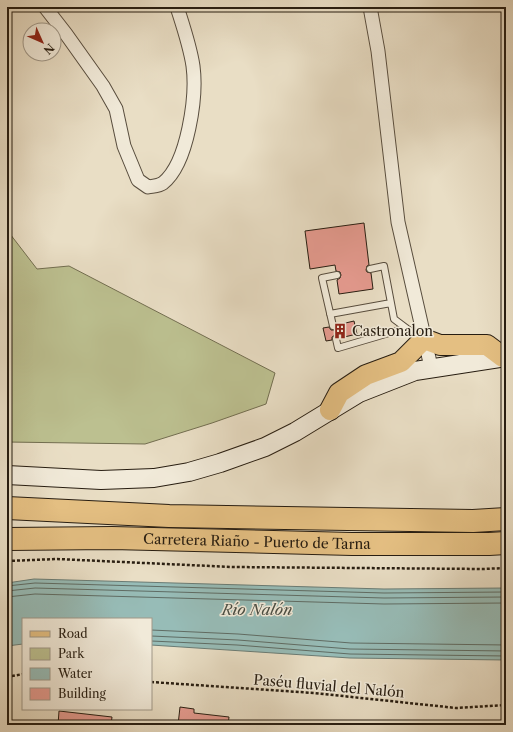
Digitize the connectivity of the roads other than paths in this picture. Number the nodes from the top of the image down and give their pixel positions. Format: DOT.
graph roads {
  1 [pos="45,7"];
  2 [pos="178,7"];
  3 [pos="370,7"];
  4 [pos="370,269"];
  5 [pos="337,275"];
  6 [pos="391,303"];
  7 [pos="330,314"];
  8 [pos="333,326"];
  9 [pos="406,328"];
  10 [pos="336,339"];
  11 [pos="424,339"];
  12 [pos="505,357"];
  13 [pos="431,367"];
  14 [pos="330,410"];
  15 [pos="7,476"];
  16 [pos="7,508"];
  17 [pos="169,516"];
  18 [pos="506,518"];
  19 [pos="7,520"];
  20 [pos="7,539"];
  21 [pos="506,543"];
  1 -- 2 [label="street"];
  3 -- 11 [label="street"];
  4 -- 6 [label="lane"];
  5 -- 7 [label="lane"];
  6 -- 7 [label="lane"];
  6 -- 9 [label="lane"];
  7 -- 8 [label="lane"];
  9 -- 10 [label="lane"];
  9 -- 11 [label="lane"];
  11 -- 12 [label="main road"];
  11 -- 13 [label="street"];
  11 -- 14 [label="main road"];
  12 -- 13 [label="main road"];
  13 -- 14 [label="main road"];
  14 -- 15 [label="main road"];
  16 -- 17 [label="highway"];
  17 -- 18 [label="highway, Carretera Riaño - Puerto de Tarna"];
  17 -- 19 [label="highway"];
  20 -- 21 [label="highway, Carretera Riaño - Puerto de Tarna"];
}
